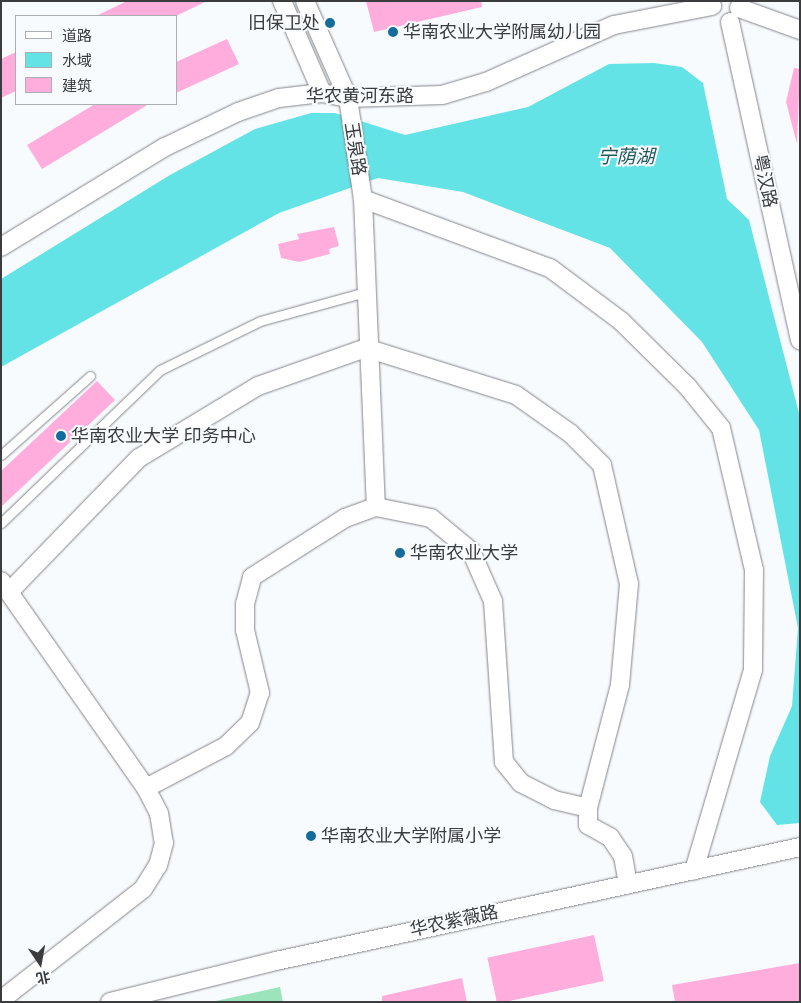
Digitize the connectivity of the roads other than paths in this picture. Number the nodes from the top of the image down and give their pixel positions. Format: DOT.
graph roads {
  1 [pos="282,1"];
  2 [pos="305,1"];
  3 [pos="713,4"];
  4 [pos="735,11"];
  5 [pos="800,30"];
  6 [pos="322,93"];
  7 [pos="348,98"];
  8 [pos="363,199"];
  9 [pos="1,247"];
  10 [pos="365,292"];
  11 [pos="800,340"];
  12 [pos="366,348"];
  13 [pos="90,376"];
  14 [pos="1,455"];
  15 [pos="376,506"];
  16 [pos="1,524"];
  17 [pos="5,587"];
  18 [pos="146,788"];
  19 [pos="588,808"];
  20 [pos="800,847"];
  21 [pos="694,870"];
  22 [pos="628,883"];
  23 [pos="1,1000"];
  24 [pos="110,1002"];
  1 -- 6 [label="street"];
  2 -- 7 [label="street, 玉泉路"];
  3 -- 4 [label="street"];
  3 -- 7 [label="street, 华农黄河东路"];
  4 -- 5 [label="street"];
  4 -- 11 [label="street, 粤汉路"];
  6 -- 7 [label="street, 华农黄河东路"];
  6 -- 9 [label="street, 华农黄河东路"];
  7 -- 8 [label="street, 玉泉路"];
  8 -- 10 [label="street, 玉泉路"];
  8 -- 21 [label="street"];
  10 -- 12 [label="street, 玉泉路"];
  10 -- 16 [label="lane"];
  12 -- 15 [label="street, 玉泉路"];
  12 -- 17 [label="street"];
  12 -- 19 [label="street"];
  13 -- 14 [label="lane"];
  15 -- 18 [label="street"];
  15 -- 19 [label="street"];
  17 -- 18 [label="street"];
  18 -- 23 [label="street"];
  19 -- 22 [label="street"];
  20 -- 21 [label="street, 华农紫薇路"];
  21 -- 22 [label="street, 华农紫薇路"];
  22 -- 24 [label="street, 华农紫薇路"];
}
